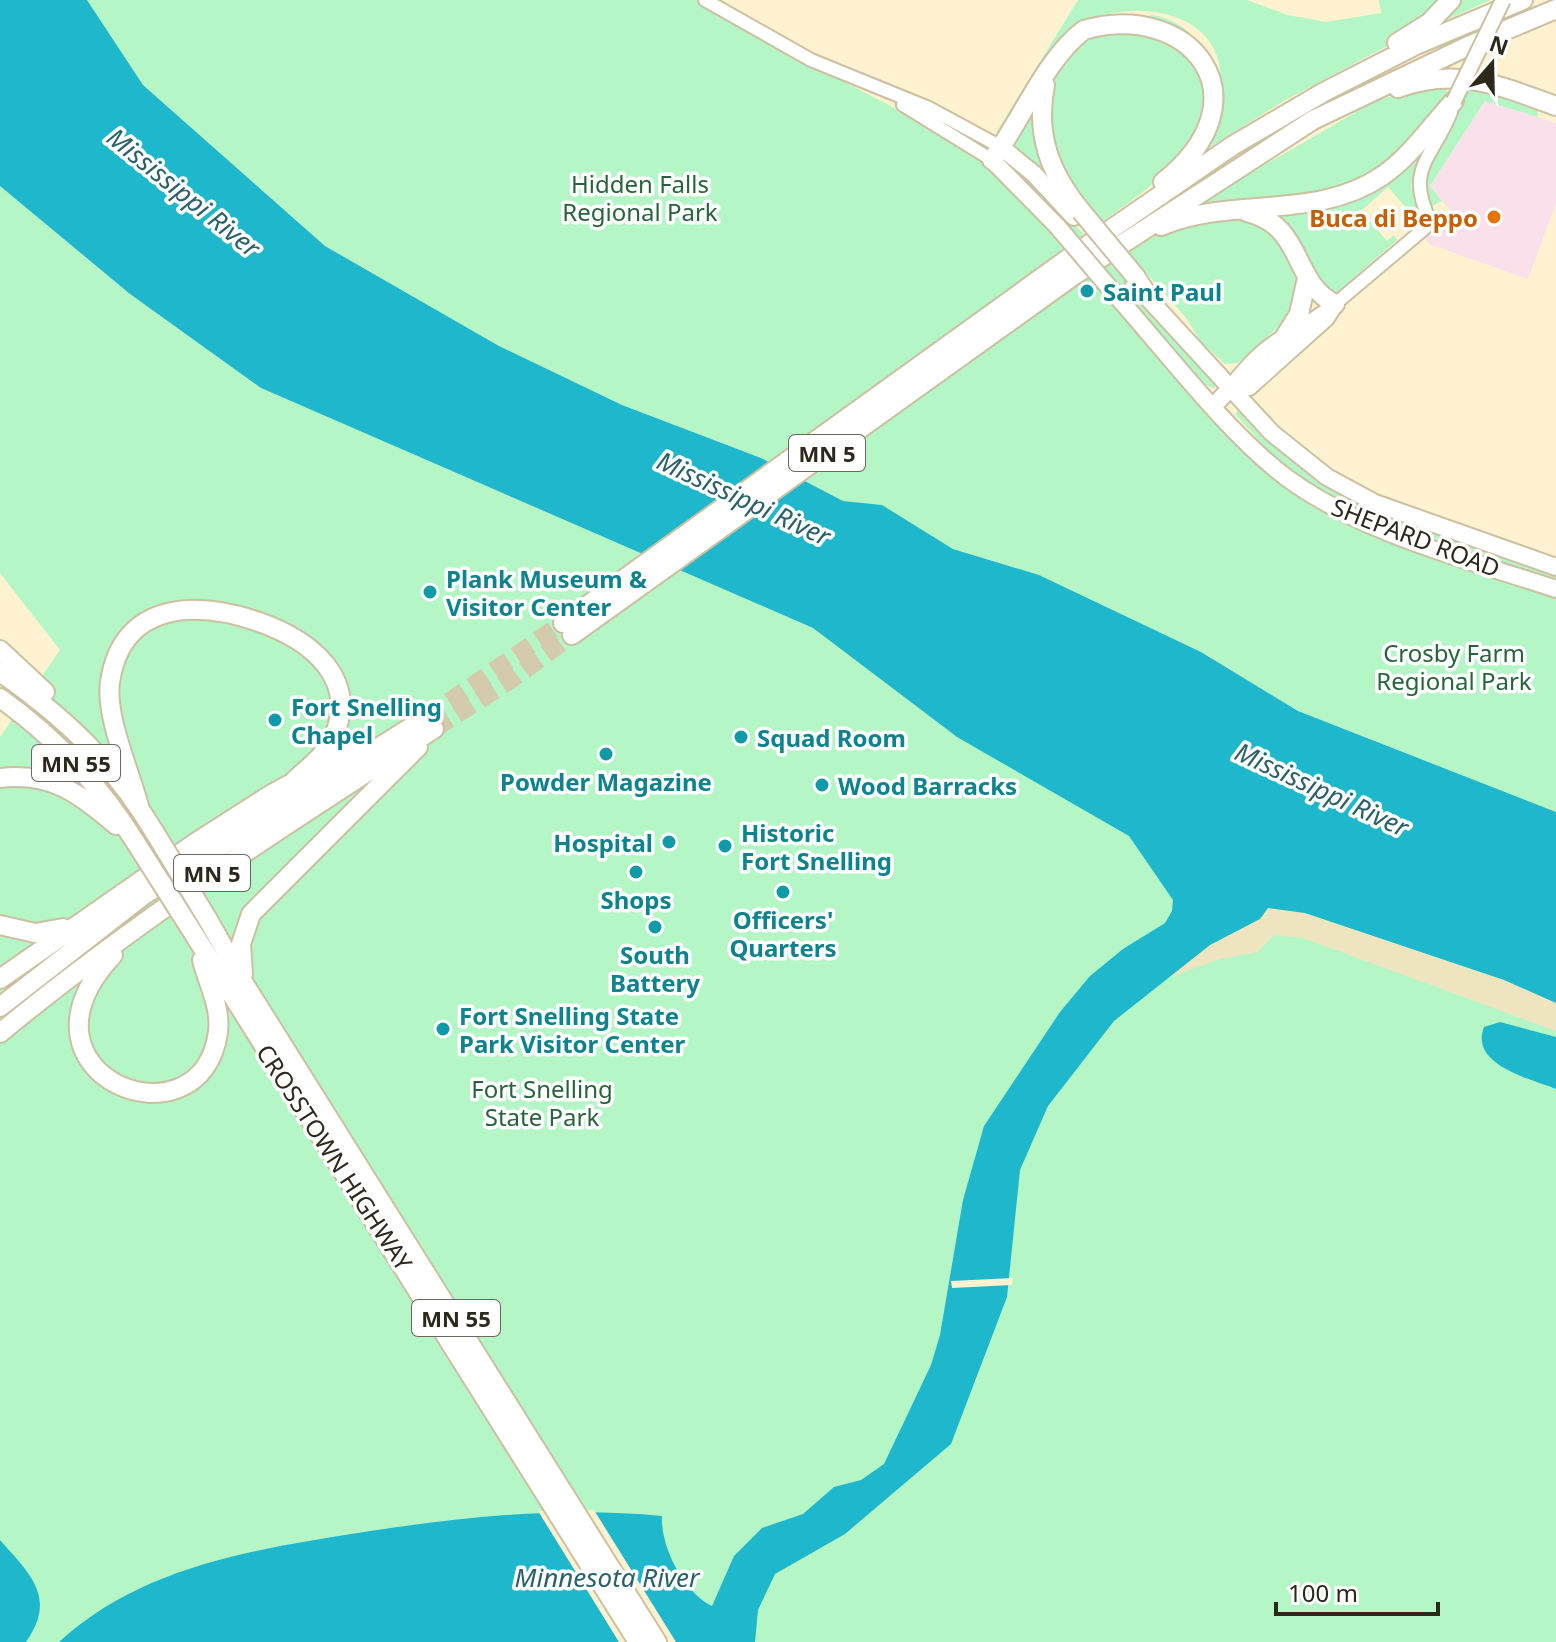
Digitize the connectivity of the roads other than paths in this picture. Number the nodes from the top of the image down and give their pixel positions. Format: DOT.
graph roads {
  1 [pos="705,0"];
  2 [pos="1451,0"];
  3 [pos="1503,0"];
  4 [pos="1523,0"];
  5 [pos="1556,9"];
  6 [pos="1359,74"];
  7 [pos="1047,75"];
  8 [pos="1360,96"];
  9 [pos="1454,101"];
  10 [pos="1556,106"];
  11 [pos="997,153"];
  12 [pos="1233,209"];
  13 [pos="1078,214"];
  14 [pos="1116,226"];
  15 [pos="1139,231"];
  16 [pos="1068,270"];
  17 [pos="1307,278"];
  18 [pos="1137,282"];
  19 [pos="1335,304"];
  20 [pos="1284,338"];
  21 [pos="1232,389"];
  22 [pos="1214,405"];
  23 [pos="1556,567"];
  24 [pos="1556,589"];
  25 [pos="571,626"];
  26 [pos="0,650"];
  27 [pos="0,672"];
  28 [pos="0,698"];
  29 [pos="431,723"];
  30 [pos="81,734"];
  31 [pos="21,777"];
  32 [pos="0,778"];
  33 [pos="292,783"];
  34 [pos="0,786"];
  35 [pos="139,806"];
  36 [pos="136,843"];
  37 [pos="157,911"];
  38 [pos="0,925"];
  39 [pos="73,925"];
  40 [pos="195,935"];
  41 [pos="0,979"];
  42 [pos="245,995"];
  43 [pos="0,1007"];
  44 [pos="0,1033"];
  45 [pos="638,1642"];
  46 [pos="657,1642"];
  1 -- 11 [label="street"];
  2 -- 6 [label="highway"];
  3 -- 9 [label="main road, bridge"];
  4 -- 6 [label="highway, MN 5"];
  5 -- 8 [label="highway, MN 5"];
  6 -- 14 [label="highway, MN 5"];
  7 -- 11 [label="highway"];
  7 -- 13 [label="highway"];
  7 -- 14 [label="highway"];
  8 -- 10 [label="highway"];
  8 -- 15 [label="highway, MN 5"];
  9 -- 12 [label="highway"];
  9 -- 19 [label="street"];
  11 -- 13 [label="main road"];
  11 -- 22 [label="main road, SHEPARD ROAD, bridge"];
  12 -- 15 [label="highway"];
  12 -- 17 [label="highway"];
  13 -- 18 [label="highway, bridge"];
  14 -- 16 [label="highway, MN 5"];
  15 -- 16 [label="highway, MN 5"];
  16 -- 25 [label="highway, MN 5"];
  17 -- 19 [label="highway"];
  17 -- 20 [label="highway"];
  18 -- 21 [label="main road, SHEPARD ROAD"];
  19 -- 20 [label="street"];
  19 -- 21 [label="main road"];
  20 -- 21 [label="main road"];
  21 -- 22 [label="main road"];
  21 -- 23 [label="main road, SHEPARD ROAD"];
  22 -- 24 [label="main road, SHEPARD ROAD"];
  26 -- 30 [label="highway"];
  27 -- 30 [label="highway, CROSSTOWN HIGHWAY / MN 55"];
  28 -- 36 [label="highway, CROSSTOWN HIGHWAY / MN 55"];
  29 -- 33 [label="highway"];
  29 -- 37 [label="highway, MN 5"];
  29 -- 42 [label="highway"];
  29 -- 43 [label="highway, MN 5"];
  30 -- 35 [label="highway, CROSSTOWN HIGHWAY / MN 55"];
  31 -- 32 [label="highway"];
  31 -- 34 [label="highway"];
  31 -- 36 [label="highway"];
  33 -- 35 [label="highway"];
  33 -- 39 [label="highway"];
  35 -- 42 [label="highway, CROSSTOWN HIGHWAY / MN 55, bridge"];
  36 -- 40 [label="highway, CROSSTOWN HIGHWAY / MN 55, bridge"];
  37 -- 40 [label="highway"];
  37 -- 44 [label="highway, MN 5"];
  38 -- 39 [label="highway"];
  39 -- 41 [label="highway"];
  40 -- 42 [label="highway, CROSSTOWN HIGHWAY / MN 55"];
  42 -- 45 [label="highway, CROSSTOWN HIGHWAY / MN 55"];
  42 -- 46 [label="highway, MN 55"];
}
